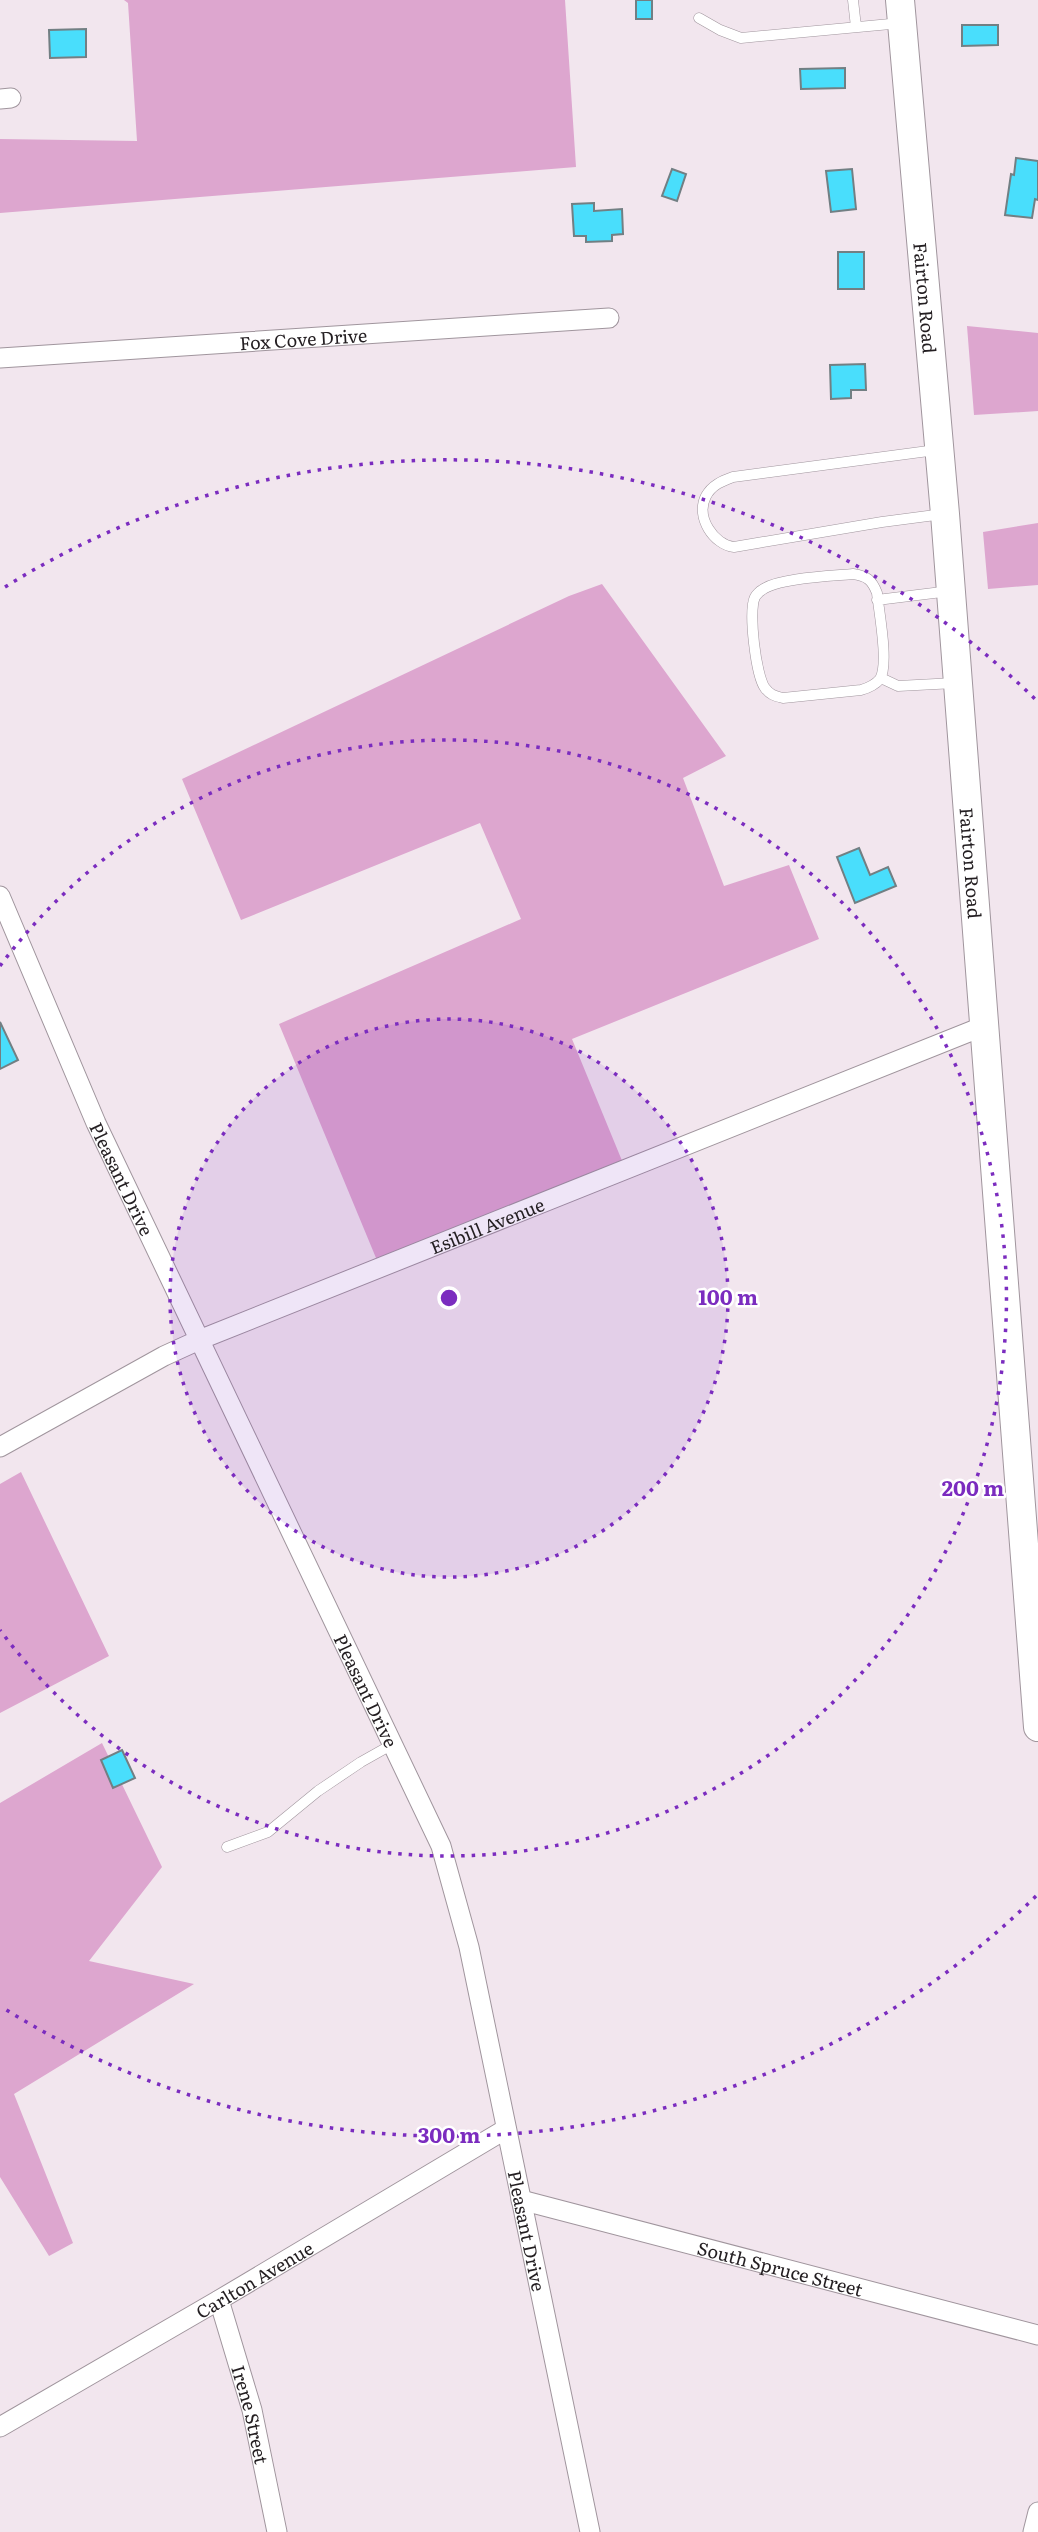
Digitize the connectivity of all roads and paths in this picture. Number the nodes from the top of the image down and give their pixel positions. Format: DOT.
graph roads {
  1 [pos="853,0"];
  2 [pos="901,11"];
  3 [pos="699,18"];
  4 [pos="856,27"];
  5 [pos="609,318"];
  6 [pos="0,358"];
  7 [pos="940,450"];
  8 [pos="945,514"];
  9 [pos="951,591"];
  10 [pos="877,600"];
  11 [pos="881,678"];
  12 [pos="958,683"];
  13 [pos="0,896"];
  14 [pos="984,1026"];
  15 [pos="199,1340"];
  16 [pos="0,1447"];
  17 [pos="1038,1727"];
  18 [pos="393,1744"];
  19 [pos="227,1847"];
  20 [pos="506,2129"];
  21 [pos="521,2200"];
  22 [pos="219,2300"];
  23 [pos="1038,2335"];
  24 [pos="0,2427"];
  25 [pos="1038,2512"];
  26 [pos="277,2532"];
  27 [pos="590,2532"];
  28 [pos="1033,2532"];
  1 -- 4 [label="lane"];
  2 -- 4 [label="lane"];
  2 -- 7 [label="main road, Fairton Road"];
  3 -- 4 [label="lane"];
  5 -- 6 [label="street, Fox Cove Drive"];
  7 -- 8 [label="main road, Fairton Road"];
  7 -- 8 [label="lane"];
  8 -- 9 [label="main road, Fairton Road"];
  9 -- 10 [label="lane"];
  9 -- 12 [label="main road, Fairton Road"];
  10 -- 11 [label="lane"];
  10 -- 11 [label="lane"];
  11 -- 12 [label="lane"];
  12 -- 14 [label="main road, Fairton Road"];
  13 -- 15 [label="street, Pleasant Drive"];
  14 -- 15 [label="street, Esibill Avenue"];
  14 -- 17 [label="main road, Fairton Road"];
  15 -- 16 [label="street, Esibill Avenue"];
  15 -- 18 [label="street, Pleasant Drive"];
  18 -- 19 [label="lane"];
  18 -- 20 [label="street, Pleasant Drive"];
  20 -- 21 [label="street, Pleasant Drive"];
  20 -- 22 [label="street, Carlton Avenue"];
  21 -- 23 [label="street, South Spruce Street"];
  21 -- 27 [label="street, Pleasant Drive"];
  22 -- 24 [label="street, Carlton Avenue"];
  22 -- 26 [label="street, Irene Street"];
  25 -- 28 [label="street"];
}
